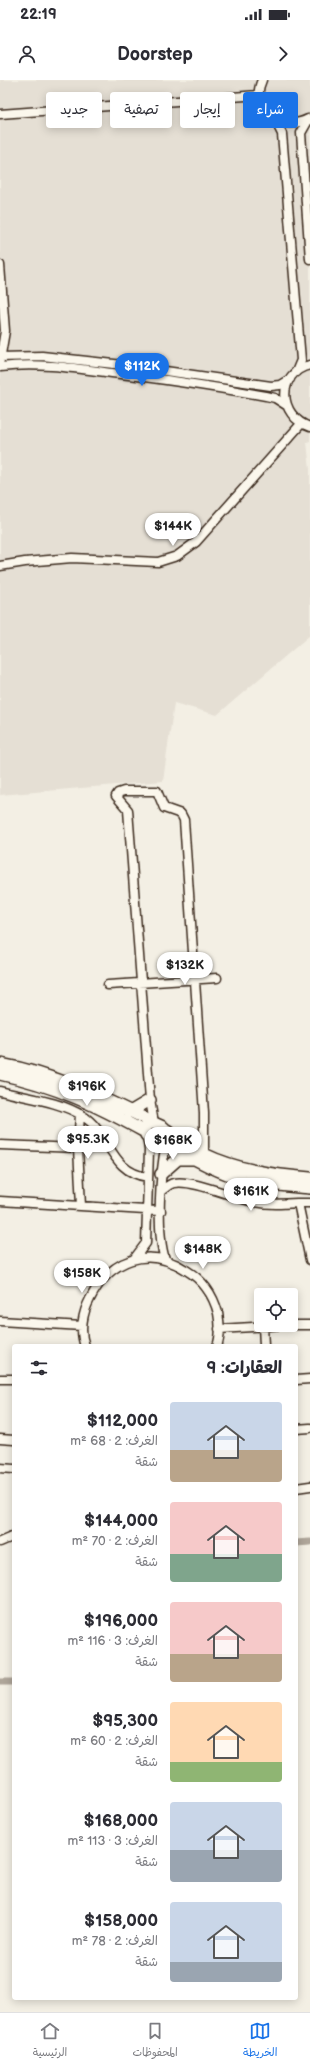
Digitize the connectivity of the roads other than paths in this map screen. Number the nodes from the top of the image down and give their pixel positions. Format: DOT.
graph roads {
  1 [pos="262,80"];
  2 [pos="260,92"];
  3 [pos="243,96"];
  4 [pos="0,114"];
  5 [pos="309,118"];
  6 [pos="298,122"];
  7 [pos="279,128"];
  8 [pos="310,259"];
  9 [pos="0,265"];
  10 [pos="0,358"];
  11 [pos="310,365"];
  12 [pos="0,367"];
  13 [pos="296,372"];
  14 [pos="290,379"];
  15 [pos="286,405"];
  16 [pos="301,424"];
  17 [pos="310,427"];
  18 [pos="0,566"];
  19 [pos="217,978"];
  20 [pos="195,979"];
  21 [pos="141,983"];
  22 [pos="108,985"];
  23 [pos="0,1064"];
  24 [pos="0,1074"];
  25 [pos="0,1091"];
  26 [pos="150,1100"];
  27 [pos="130,1112"];
  28 [pos="80,1114"];
  29 [pos="154,1123"];
  30 [pos="167,1130"];
  31 [pos="146,1134"];
  32 [pos="166,1144"];
  33 [pos="0,1145"];
  34 [pos="78,1148"];
  35 [pos="204,1154"];
  36 [pos="193,1159"];
  37 [pos="160,1174"];
  38 [pos="148,1177"];
  39 [pos="310,1178"];
  40 [pos="310,1188"];
  41 [pos="161,1191"];
  42 [pos="0,1201"];
  43 [pos="298,1203"];
  44 [pos="310,1203"];
  45 [pos="81,1206"];
  46 [pos="147,1210"];
  47 [pos="161,1211"];
  48 [pos="310,1257"];
  49 [pos="165,1258"];
  50 [pos="134,1259"];
  51 [pos="0,1321"];
  52 [pos="298,1325"];
  53 [pos="310,1325"];
  54 [pos="82,1326"];
  55 [pos="254,1326"];
  56 [pos="220,1329"];
  57 [pos="263,1332"];
  58 [pos="85,1344"];
  59 [pos="217,1344"];
  60 [pos="264,1344"];
  61 [pos="0,1379"];
  62 [pos="12,1379"];
  63 [pos="310,1379"];
  64 [pos="298,1380"];
  65 [pos="310,1428"];
  66 [pos="298,1429"];
  67 [pos="0,1439"];
  68 [pos="12,1440"];
  69 [pos="0,1468"];
  70 [pos="12,1469"];
  71 [pos="310,1486"];
  72 [pos="298,1488"];
  73 [pos="12,1537"];
  74 [pos="0,1542"];
  1 -- 2 [label="street"];
  3 -- 4 [label="street"];
  5 -- 6 [label="street"];
  5 -- 8 [label="street"];
  7 -- 13 [label="street"];
  9 -- 10 [label="street"];
  10 -- 14 [label="street"];
  11 -- 13 [label="street"];
  12 -- 15 [label="street"];
  13 -- 14 [label="street"];
  14 -- 15 [label="street"];
  15 -- 16 [label="street"];
  16 -- 17 [label="street"];
  16 -- 18 [label="street"];
  19 -- 20 [label="street"];
  20 -- 21 [label="street"];
  20 -- 21 [label="street"];
  20 -- 35 [label="street"];
  21 -- 22 [label="street"];
  21 -- 26 [label="street"];
  23 -- 27 [label="highway"];
  24 -- 31 [label="highway"];
  25 -- 28 [label="street"];
  26 -- 27 [label="highway"];
  26 -- 29 [label="street"];
  27 -- 29 [label="highway"];
  28 -- 34 [label="street"];
  28 -- 38 [label="street"];
  29 -- 30 [label="highway"];
  29 -- 31 [label="highway"];
  30 -- 32 [label="highway"];
  30 -- 35 [label="highway"];
  31 -- 32 [label="highway"];
  31 -- 38 [label="street"];
  32 -- 36 [label="highway"];
  32 -- 37 [label="street"];
  33 -- 34 [label="street"];
  34 -- 45 [label="street"];
  35 -- 39 [label="highway"];
  36 -- 37 [label="highway"];
  36 -- 40 [label="highway"];
  37 -- 41 [label="street"];
  38 -- 46 [label="street"];
  41 -- 43 [label="street"];
  41 -- 47 [label="street"];
  42 -- 45 [label="street"];
  43 -- 44 [label="street"];
  43 -- 48 [label="street"];
  45 -- 46 [label="street"];
  46 -- 47 [label="street"];
  46 -- 50 [label="street"];
  47 -- 49 [label="street"];
  49 -- 50 [label="street"];
  49 -- 56 [label="street"];
  50 -- 54 [label="street"];
  51 -- 54 [label="street"];
  52 -- 53 [label="street"];
  54 -- 58 [label="street"];
  55 -- 56 [label="street"];
  56 -- 59 [label="street"];
  57 -- 60 [label="street"];
  61 -- 62 [label="street"];
  63 -- 64 [label="street"];
  65 -- 66 [label="street"];
  67 -- 68 [label="street"];
  69 -- 70 [label="street"];
  71 -- 72 [label="street"];
  73 -- 74 [label="street"];
}
